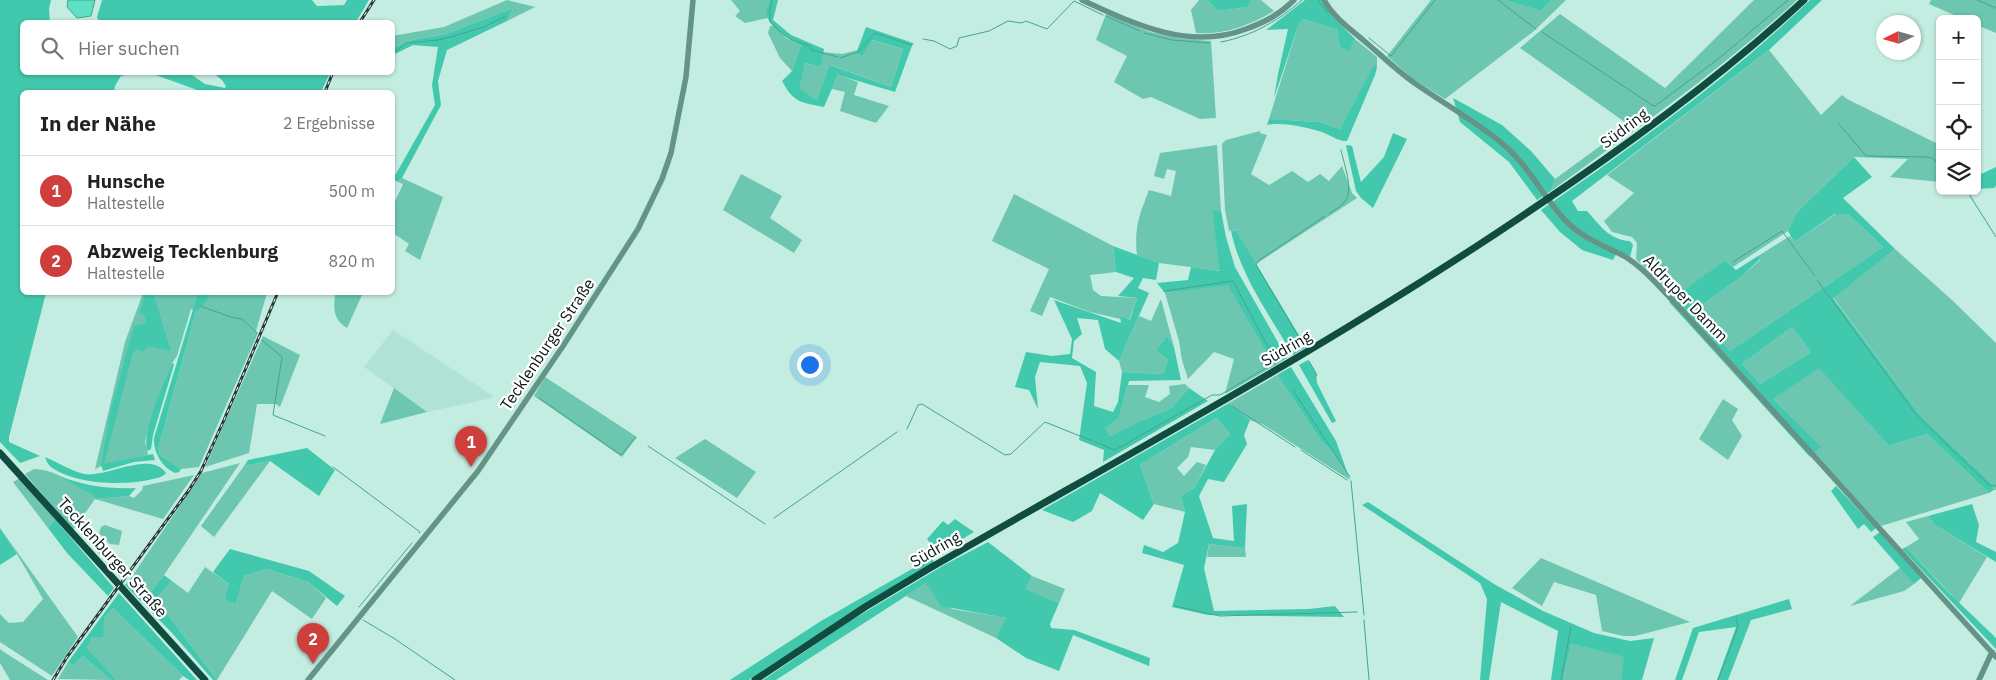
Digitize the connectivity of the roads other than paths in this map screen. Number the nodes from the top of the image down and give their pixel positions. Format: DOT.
graph roads {
  1 [pos="693,0"];
  2 [pos="1082,0"];
  3 [pos="1294,0"];
  4 [pos="1324,0"];
  5 [pos="1804,0"];
  6 [pos="0,453"];
  7 [pos="1994,654"];
  8 [pos="206,680"];
  9 [pos="308,680"];
  10 [pos="755,680"];
  11 [pos="1979,680"];
  1 -- 9 [label="street, Tecklenburger Straße"];
  2 -- 3 [label="street"];
  4 -- 7 [label="street, Aldruper Damm"];
  5 -- 10 [label="main road, Südring"];
  6 -- 8 [label="main road, Tecklenburger Straße"];
  7 -- 11 [label="street"];
}
